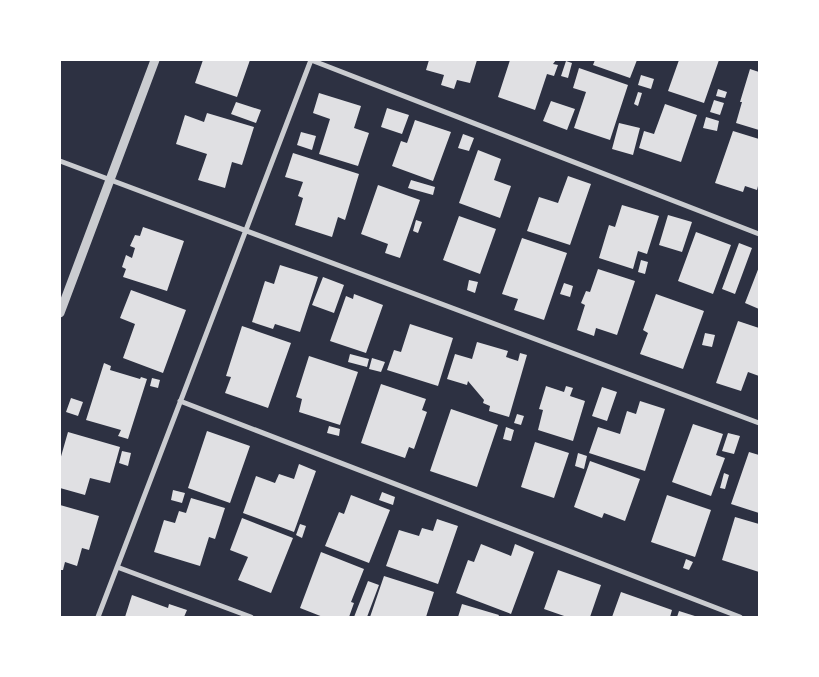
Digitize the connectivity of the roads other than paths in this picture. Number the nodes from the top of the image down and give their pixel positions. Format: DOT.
graph roads {
  1 [pos="154,60"];
  2 [pos="311,60"];
  3 [pos="60,161"];
  4 [pos="110,178"];
  5 [pos="246,229"];
  6 [pos="759,234"];
  7 [pos="60,313"];
  8 [pos="180,401"];
  9 [pos="759,423"];
  10 [pos="117,566"];
  11 [pos="98,617"];
  12 [pos="251,617"];
  13 [pos="740,617"];
  1 -- 4 [label="street"];
  2 -- 5 [label="street"];
  2 -- 6 [label="street"];
  3 -- 4 [label="street"];
  4 -- 5 [label="street"];
  4 -- 7 [label="street"];
  5 -- 8 [label="street"];
  5 -- 9 [label="street"];
  8 -- 10 [label="street"];
  8 -- 13 [label="street"];
  10 -- 11 [label="street"];
  10 -- 12 [label="street"];
}
